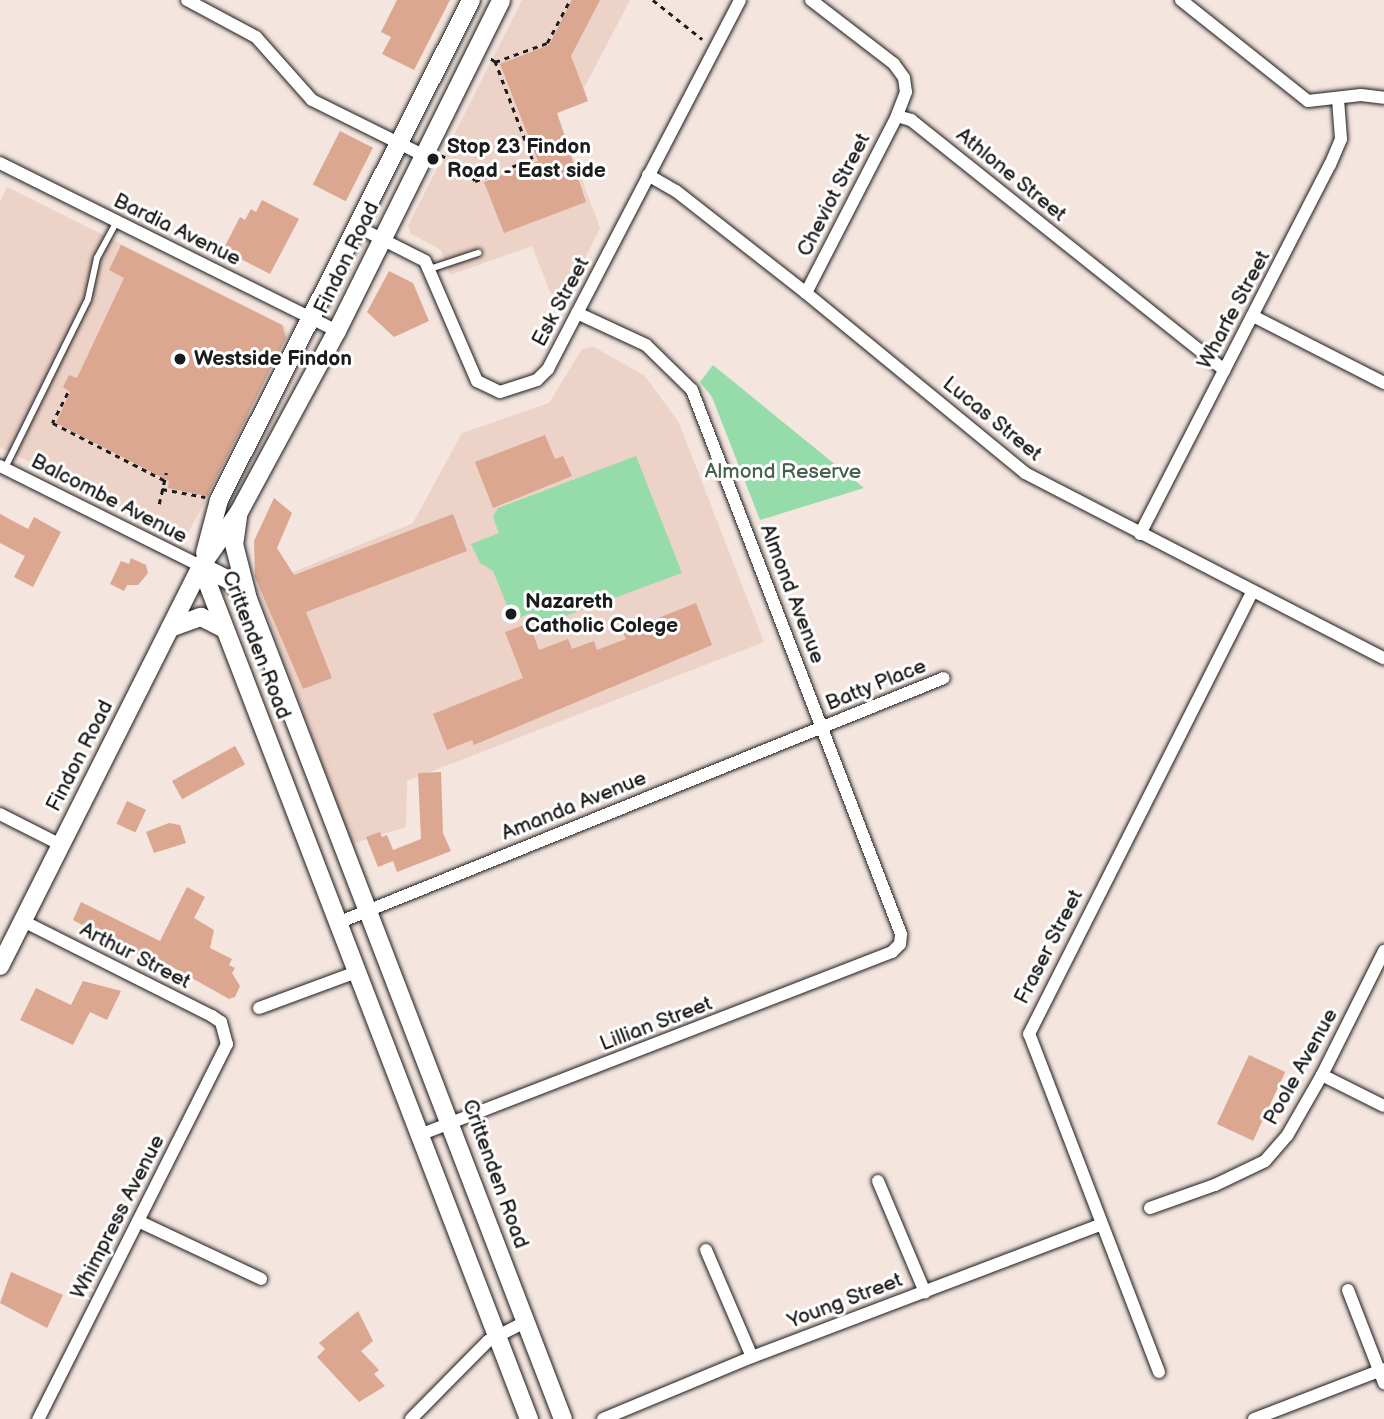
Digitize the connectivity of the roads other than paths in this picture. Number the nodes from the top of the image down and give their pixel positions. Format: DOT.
graph roads {
  1 [pos="187,0"];
  2 [pos="471,0"];
  3 [pos="501,0"];
  4 [pos="740,0"];
  5 [pos="811,0"];
  6 [pos="1184,1"];
  7 [pos="1384,98"];
  8 [pos="1338,99"];
  9 [pos="897,116"];
  10 [pos="400,144"];
  11 [pos="431,154"];
  12 [pos="0,163"];
  13 [pos="649,175"];
  14 [pos="117,221"];
  15 [pos="358,227"];
  16 [pos="381,238"];
  17 [pos="478,253"];
  18 [pos="430,269"];
  19 [pos="806,293"];
  20 [pos="577,313"];
  21 [pos="1253,316"];
  22 [pos="313,318"];
  23 [pos="337,331"];
  24 [pos="1224,370"];
  25 [pos="1384,383"];
  26 [pos="273,395"];
  27 [pos="285,423"];
  28 [pos="3,467"];
  29 [pos="239,512"];
  30 [pos="1140,534"];
  31 [pos="201,566"];
  32 [pos="1252,592"];
  33 [pos="248,599"];
  34 [pos="170,628"];
  35 [pos="225,629"];
  36 [pos="1384,658"];
  37 [pos="944,678"];
  38 [pos="823,727"];
  39 [pos="0,814"];
  40 [pos="61,845"];
  41 [pos="371,909"];
  42 [pos="23,921"];
  43 [pos="340,922"];
  44 [pos="900,944"];
  45 [pos="1384,951"];
  46 [pos="0,966"];
  47 [pos="359,971"];
  48 [pos="259,1008"];
  49 [pos="225,1031"];
  50 [pos="1322,1074"];
  51 [pos="1384,1106"];
  52 [pos="452,1124"];
  53 [pos="422,1134"];
  54 [pos="878,1181"];
  55 [pos="1150,1208"];
  56 [pos="138,1221"];
  57 [pos="1102,1224"];
  58 [pos="706,1250"];
  59 [pos="261,1279"];
  60 [pos="1348,1290"];
  61 [pos="925,1292"];
  62 [pos="525,1322"];
  63 [pos="495,1335"];
  64 [pos="752,1357"];
  65 [pos="1159,1372"];
  66 [pos="1382,1374"];
  67 [pos="38,1419"];
  68 [pos="411,1419"];
  69 [pos="529,1419"];
  70 [pos="563,1419"];
  71 [pos="603,1419"];
  72 [pos="1254,1419"];
  1 -- 10 [label="street"];
  2 -- 10 [label="main road, Findon Road"];
  3 -- 11 [label="main road, Findon Road"];
  4 -- 13 [label="street, Esk Street"];
  5 -- 9 [label="street"];
  6 -- 8 [label="street"];
  7 -- 8 [label="street"];
  8 -- 21 [label="street, Wharfe Street"];
  9 -- 19 [label="street, Cheviot Street"];
  9 -- 24 [label="street, Athlone Street"];
  10 -- 11 [label="street"];
  10 -- 15 [label="main road, Findon Road"];
  11 -- 16 [label="main road, Findon Road"];
  12 -- 14 [label="street, Bardia Avenue"];
  13 -- 19 [label="street, Lucas Street"];
  13 -- 20 [label="street, Esk Street"];
  14 -- 22 [label="street, Bardia Avenue"];
  14 -- 28 [label="lane"];
  15 -- 16 [label="street"];
  15 -- 22 [label="main road, Findon Road"];
  16 -- 18 [label="street"];
  16 -- 23 [label="main road, Findon Road"];
  17 -- 18 [label="lane"];
  18 -- 20 [label="street, Esk Street"];
  19 -- 30 [label="street, Lucas Street"];
  20 -- 38 [label="street, Almond Avenue"];
  21 -- 24 [label="street, Wharfe Street"];
  21 -- 25 [label="street"];
  22 -- 23 [label="street, Bardia Avenue"];
  22 -- 26 [label="main road, Findon Road"];
  23 -- 27 [label="main road, Findon Road"];
  24 -- 30 [label="street, Wharfe Street"];
  26 -- 27 [label="main road"];
  26 -- 31 [label="main road, Findon Road"];
  27 -- 29 [label="main road, Findon Road"];
  28 -- 31 [label="street, Balcombe Avenue"];
  29 -- 31 [label="main road, Findon Road"];
  29 -- 33 [label="main road"];
  30 -- 32 [label="street, Lucas Street"];
  31 -- 33 [label="main road, Crittenden Road"];
  31 -- 34 [label="main road, Findon Road"];
  31 -- 35 [label="main road, Crittenden Road"];
  32 -- 36 [label="street, Lucas Street"];
  32 -- 57 [label="street, Fraser Street"];
  33 -- 41 [label="main road, Crittenden Road"];
  34 -- 35 [label="main road"];
  34 -- 40 [label="main road, Findon Road"];
  35 -- 43 [label="main road, Crittenden Road"];
  37 -- 38 [label="street, Batty Place"];
  38 -- 41 [label="street, Amanda Avenue"];
  38 -- 44 [label="street, Almond Avenue"];
  39 -- 40 [label="street"];
  40 -- 42 [label="main road, Findon Road"];
  41 -- 43 [label="street, Amanda Avenue"];
  41 -- 52 [label="main road, Crittenden Road"];
  42 -- 46 [label="main road, Findon Road"];
  42 -- 49 [label="street, Arthur Street"];
  43 -- 47 [label="main road, Crittenden Road"];
  44 -- 52 [label="street, Lillian Street"];
  45 -- 50 [label="street, Poole Avenue"];
  47 -- 48 [label="street"];
  47 -- 53 [label="main road, Crittenden Road"];
  49 -- 56 [label="street, Whimpress Avenue"];
  50 -- 51 [label="street"];
  50 -- 55 [label="street, Poole Avenue"];
  52 -- 53 [label="street, Lillian Street"];
  52 -- 62 [label="main road, Crittenden Road"];
  53 -- 63 [label="main road, Crittenden Road"];
  54 -- 61 [label="street"];
  56 -- 59 [label="street"];
  56 -- 67 [label="street, Whimpress Avenue"];
  57 -- 61 [label="street, Young Street"];
  57 -- 65 [label="street, Fraser Street"];
  58 -- 64 [label="street"];
  60 -- 66 [label="street"];
  61 -- 64 [label="street, Young Street"];
  62 -- 63 [label="street"];
  62 -- 70 [label="main road, Crittenden Road"];
  63 -- 68 [label="street"];
  63 -- 69 [label="main road, Crittenden Road"];
  64 -- 71 [label="street, Young Street"];
  66 -- 72 [label="street"];
}
